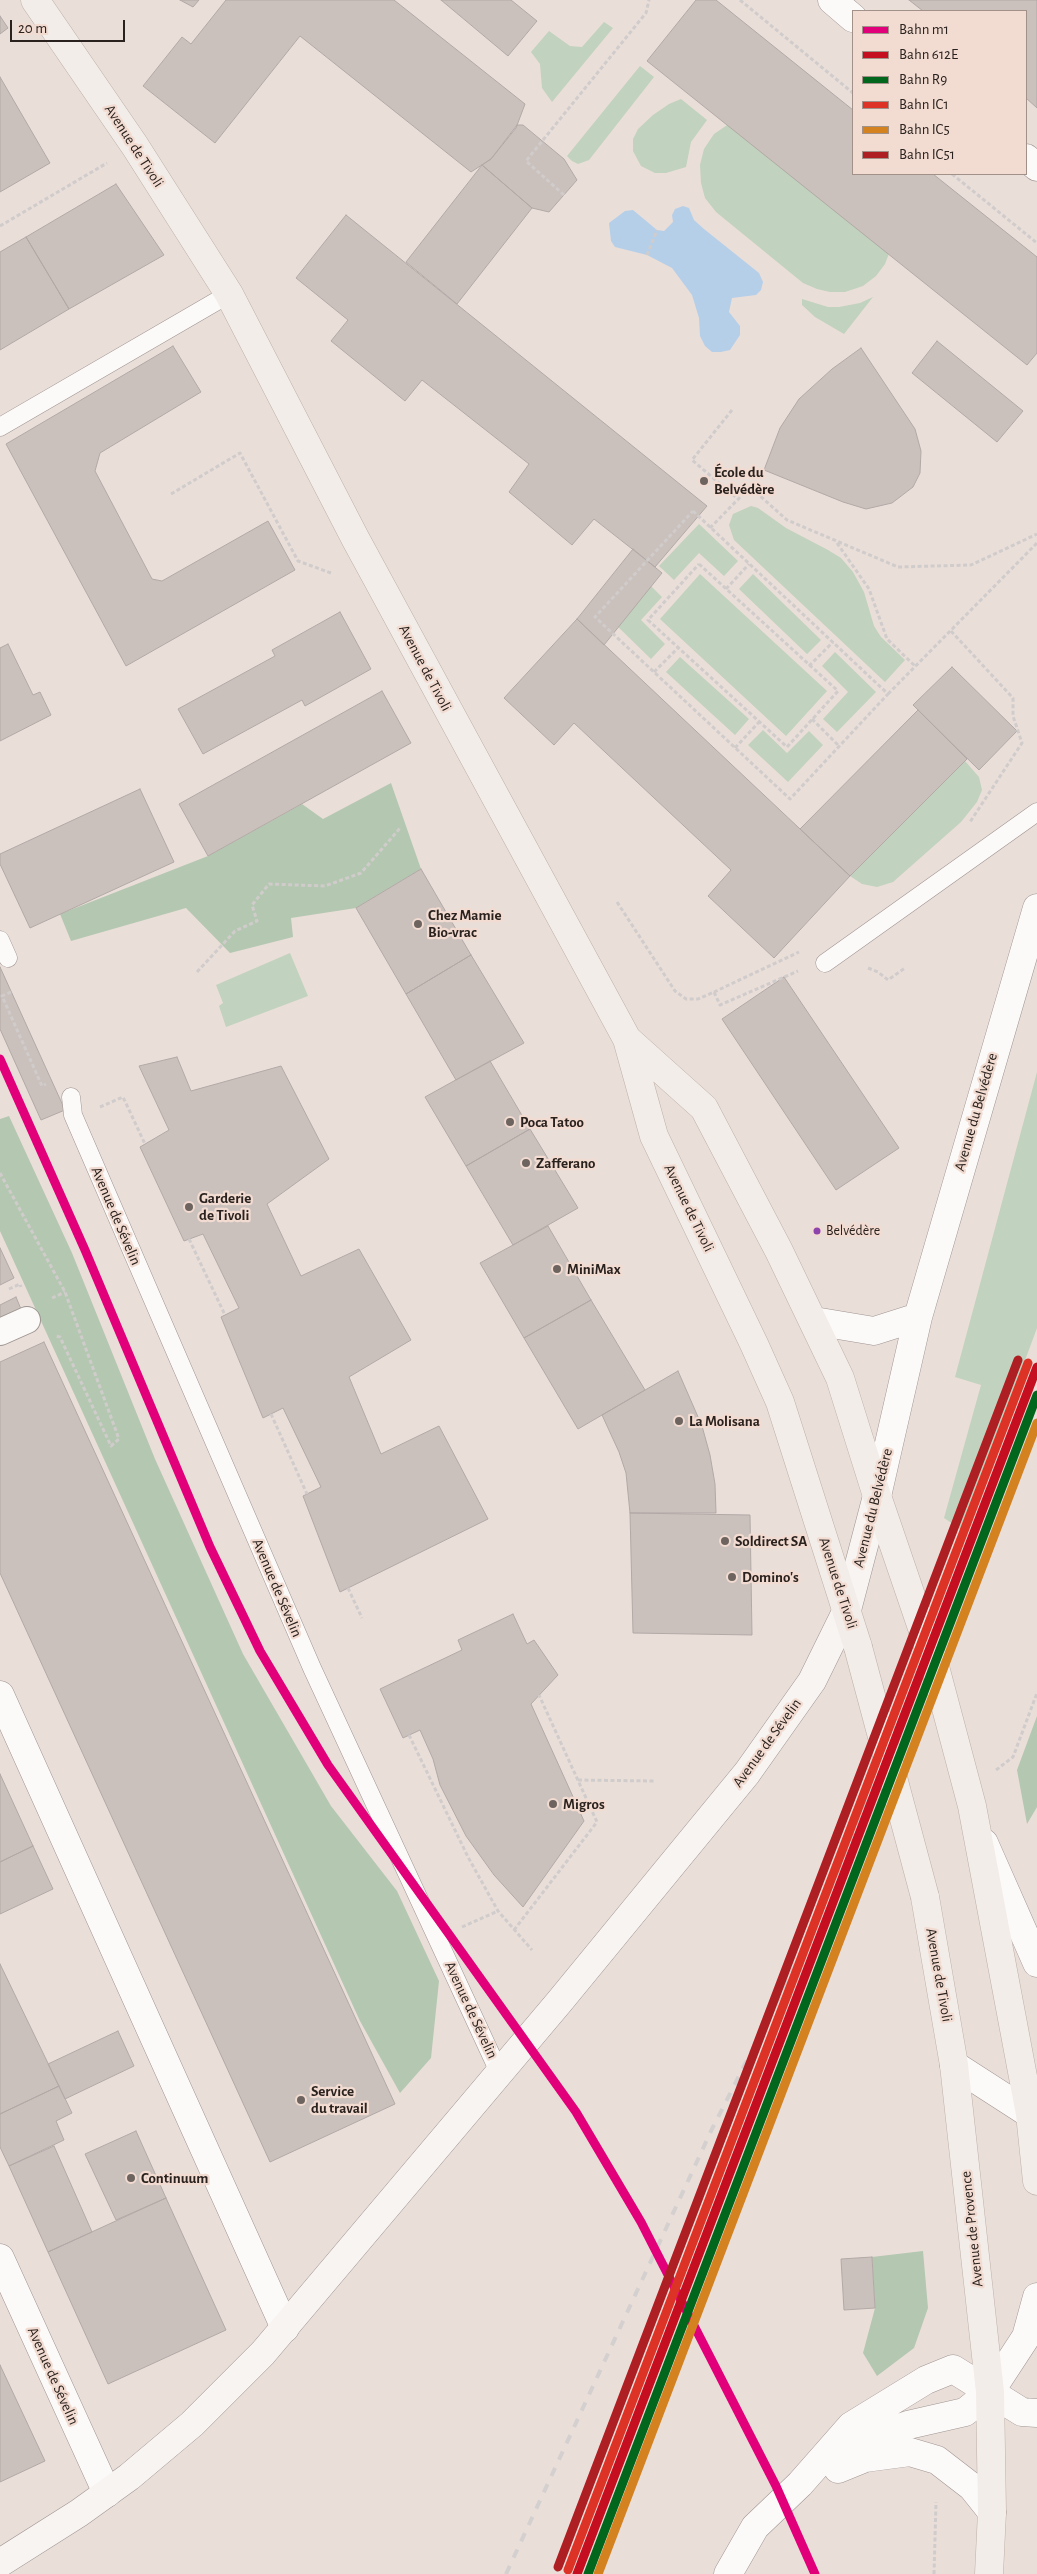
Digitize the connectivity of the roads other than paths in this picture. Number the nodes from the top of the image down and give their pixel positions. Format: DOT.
graph roads {
  1 [pos="35,0"];
  2 [pos="832,0"];
  3 [pos="852,17"];
  4 [pos="1027,159"];
  5 [pos="1037,167"];
  6 [pos="229,294"];
  7 [pos="0,427"];
  8 [pos="1037,812"];
  9 [pos="1037,908"];
  10 [pos="0,940"];
  11 [pos="8,958"];
  12 [pos="825,963"];
  13 [pos="627,1039"];
  14 [pos="71,1097"];
  15 [pos="918,1317"];
  16 [pos="27,1320"];
  17 [pos="814,1321"];
  18 [pos="0,1332"];
  19 [pos="877,1496"];
  20 [pos="847,1610"];
  21 [pos="0,1695"];
  22 [pos="7,1727"];
  23 [pos="976,1824"];
  24 [pos="1037,1962"];
  25 [pos="954,2065"];
  26 [pos="500,2072"];
  27 [pos="1033,2118"];
  28 [pos="1037,2182"];
  29 [pos="0,2258"];
  30 [pos="1037,2297"];
  31 [pos="285,2328"];
  32 [pos="990,2392"];
  33 [pos="1037,2414"];
  34 [pos="800,2484"];
  35 [pos="107,2493"];
  36 [pos="992,2512"];
  37 [pos="0,2563"];
  38 [pos="728,2574"];
  39 [pos="990,2574"];
  1 -- 6 [label="main road, Avenue de Tivoli"];
  2 -- 3 [label="street"];
  4 -- 5 [label="street"];
  6 -- 7 [label="lane"];
  6 -- 13 [label="main road, Avenue de Tivoli"];
  8 -- 12 [label="lane"];
  9 -- 15 [label="street, Avenue du Belvédère"];
  10 -- 11 [label="lane"];
  13 -- 17 [label="main road, Avenue de Tivoli"];
  13 -- 20 [label="main road, Avenue de Tivoli"];
  14 -- 26 [label="lane, Avenue de Sévelin"];
  15 -- 17 [label="street"];
  15 -- 19 [label="street, Avenue du Belvédère"];
  16 -- 18 [label="street"];
  17 -- 19 [label="main road, Avenue de Tivoli"];
  19 -- 20 [label="main road, Avenue du Belvédère"];
  19 -- 23 [label="main road, Avenue de Tivoli"];
  20 -- 25 [label="main road, Avenue de Tivoli, bridge"];
  20 -- 26 [label="main road, Avenue de Sévelin"];
  21 -- 22 [label="street"];
  22 -- 31 [label="street"];
  23 -- 24 [label="street, Avenue de Tivoli"];
  23 -- 27 [label="main road, Avenue de Tivoli"];
  25 -- 27 [label="street"];
  25 -- 32 [label="main road, Avenue de Provence"];
  26 -- 31 [label="main road, Avenue de Sévelin"];
  27 -- 28 [label="main road"];
  29 -- 35 [label="street, Avenue de Sévelin"];
  30 -- 32 [label="street"];
  31 -- 35 [label="main road, Avenue de Sévelin"];
  32 -- 33 [label="street"];
  32 -- 34 [label="street"];
  32 -- 34 [label="street"];
  32 -- 36 [label="main road, Avenue de Provence"];
  34 -- 36 [label="street"];
  34 -- 38 [label="street"];
  35 -- 37 [label="main road, Avenue de Sévelin"];
  36 -- 39 [label="main road, Avenue de Provence"];
}
